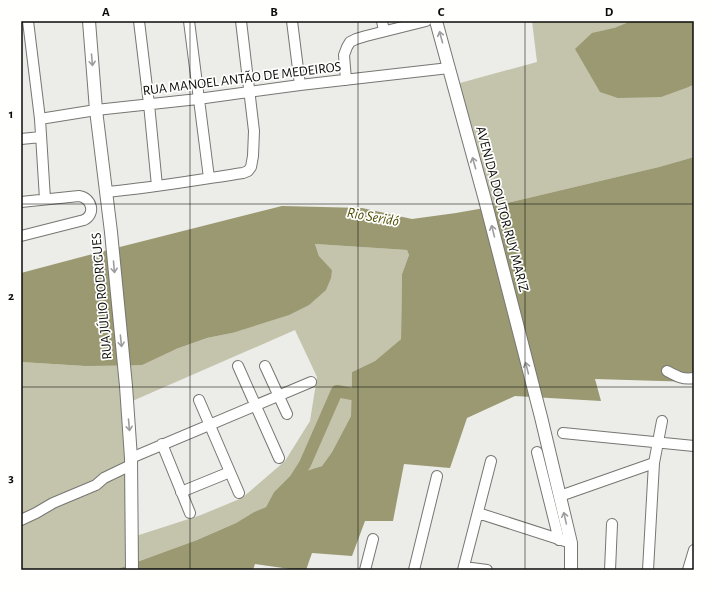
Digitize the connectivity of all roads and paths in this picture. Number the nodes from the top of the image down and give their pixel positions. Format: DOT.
graph roads {
  1 [pos="28,21"];
  2 [pos="89,21"];
  3 [pos="138,21"];
  4 [pos="189,21"];
  5 [pos="240,21"];
  6 [pos="292,21"];
  7 [pos="426,21"];
  8 [pos="436,21"];
  9 [pos="383,26"];
  10 [pos="449,68"];
  11 [pos="346,80"];
  12 [pos="300,85"];
  13 [pos="248,92"];
  14 [pos="198,99"];
  15 [pos="150,104"];
  16 [pos="96,110"];
  17 [pos="40,119"];
  18 [pos="41,137"];
  19 [pos="21,139"];
  20 [pos="209,178"];
  21 [pos="157,186"];
  22 [pos="106,192"];
  23 [pos="46,199"];
  24 [pos="21,202"];
  25 [pos="21,236"];
  26 [pos="238,366"];
  27 [pos="265,366"];
  28 [pos="667,370"];
  29 [pos="694,378"];
  30 [pos="311,382"];
  31 [pos="278,395"];
  32 [pos="199,400"];
  33 [pos="255,405"];
  34 [pos="287,414"];
  35 [pos="662,422"];
  36 [pos="209,424"];
  37 [pos="563,433"];
  38 [pos="659,442"];
  39 [pos="162,444"];
  40 [pos="694,446"];
  41 [pos="536,452"];
  42 [pos="279,458"];
  43 [pos="131,461"];
  44 [pos="491,461"];
  45 [pos="654,463"];
  46 [pos="230,472"];
  47 [pos="437,476"];
  48 [pos="181,492"];
  49 [pos="239,493"];
  50 [pos="560,496"];
  51 [pos="190,513"];
  52 [pos="478,513"];
  53 [pos="21,520"];
  54 [pos="612,524"];
  55 [pos="373,539"];
  56 [pos="565,542"];
  57 [pos="694,550"];
  58 [pos="463,568"];
  59 [pos="132,570"];
  60 [pos="365,570"];
  61 [pos="414,570"];
  62 [pos="487,570"];
  63 [pos="571,570"];
  64 [pos="610,570"];
  65 [pos="648,570"];
  66 [pos="688,570"];
  1 -- 17 [label="street"];
  2 -- 16 [label="main road, RUA JÚLIO RODRIGUES, one-way"];
  3 -- 15 [label="street"];
  4 -- 14 [label="street"];
  5 -- 13 [label="street"];
  6 -- 12 [label="street"];
  7 -- 9 [label="street"];
  10 -- 8 [label="main road, AVENIDA DOUTOR RUY MARIZ, one-way"];
  9 -- 11 [label="street"];
  10 -- 11 [label="street, RUA MANOEL ANTÃO DE MEDEIROS"];
  50 -- 10 [label="main road, AVENIDA DOUTOR RUY MARIZ, one-way"];
  11 -- 12 [label="street, RUA MANOEL ANTÃO DE MEDEIROS"];
  12 -- 13 [label="street, RUA MANOEL ANTÃO DE MEDEIROS"];
  13 -- 14 [label="street, RUA MANOEL ANTÃO DE MEDEIROS"];
  13 -- 20 [label="street"];
  14 -- 15 [label="street, RUA MANOEL ANTÃO DE MEDEIROS"];
  14 -- 20 [label="street"];
  15 -- 16 [label="street, RUA MANOEL ANTÃO DE MEDEIROS"];
  15 -- 21 [label="street"];
  16 -- 17 [label="street, RUA MANOEL ANTÃO DE MEDEIROS"];
  16 -- 22 [label="main road, RUA JÚLIO RODRIGUES"];
  17 -- 18 [label="street"];
  18 -- 19 [label="street"];
  18 -- 23 [label="street"];
  20 -- 21 [label="street"];
  21 -- 22 [label="street"];
  22 -- 43 [label="main road, RUA JÚLIO RODRIGUES, one-way"];
  23 -- 24 [label="street"];
  23 -- 25 [label="street"];
  26 -- 33 [label="street"];
  27 -- 31 [label="street"];
  28 -- 29 [label="street"];
  30 -- 31 [label="street"];
  31 -- 33 [label="street"];
  31 -- 34 [label="street"];
  32 -- 36 [label="street"];
  33 -- 36 [label="street"];
  33 -- 42 [label="street"];
  35 -- 38 [label="street"];
  36 -- 39 [label="street"];
  36 -- 46 [label="street"];
  37 -- 38 [label="street"];
  38 -- 40 [label="street"];
  38 -- 45 [label="street"];
  39 -- 43 [label="street"];
  39 -- 48 [label="street"];
  41 -- 56 [label="street"];
  43 -- 53 [label="street"];
  43 -- 59 [label="main road, RUA JÚLIO RODRIGUES"];
  44 -- 52 [label="street"];
  45 -- 50 [label="street"];
  45 -- 65 [label="street"];
  46 -- 48 [label="street"];
  46 -- 49 [label="street"];
  47 -- 61 [label="street"];
  48 -- 51 [label="street"];
  56 -- 50 [label="main road, AVENIDA DOUTOR RUY MARIZ, one-way"];
  52 -- 56 [label="street"];
  52 -- 58 [label="street"];
  54 -- 64 [label="street"];
  55 -- 60 [label="street"];
  56 -- 63 [label="main road, AVENIDA DOUTOR RUY MARIZ"];
  57 -- 66 [label="street"];
  58 -- 62 [label="street"];
}
